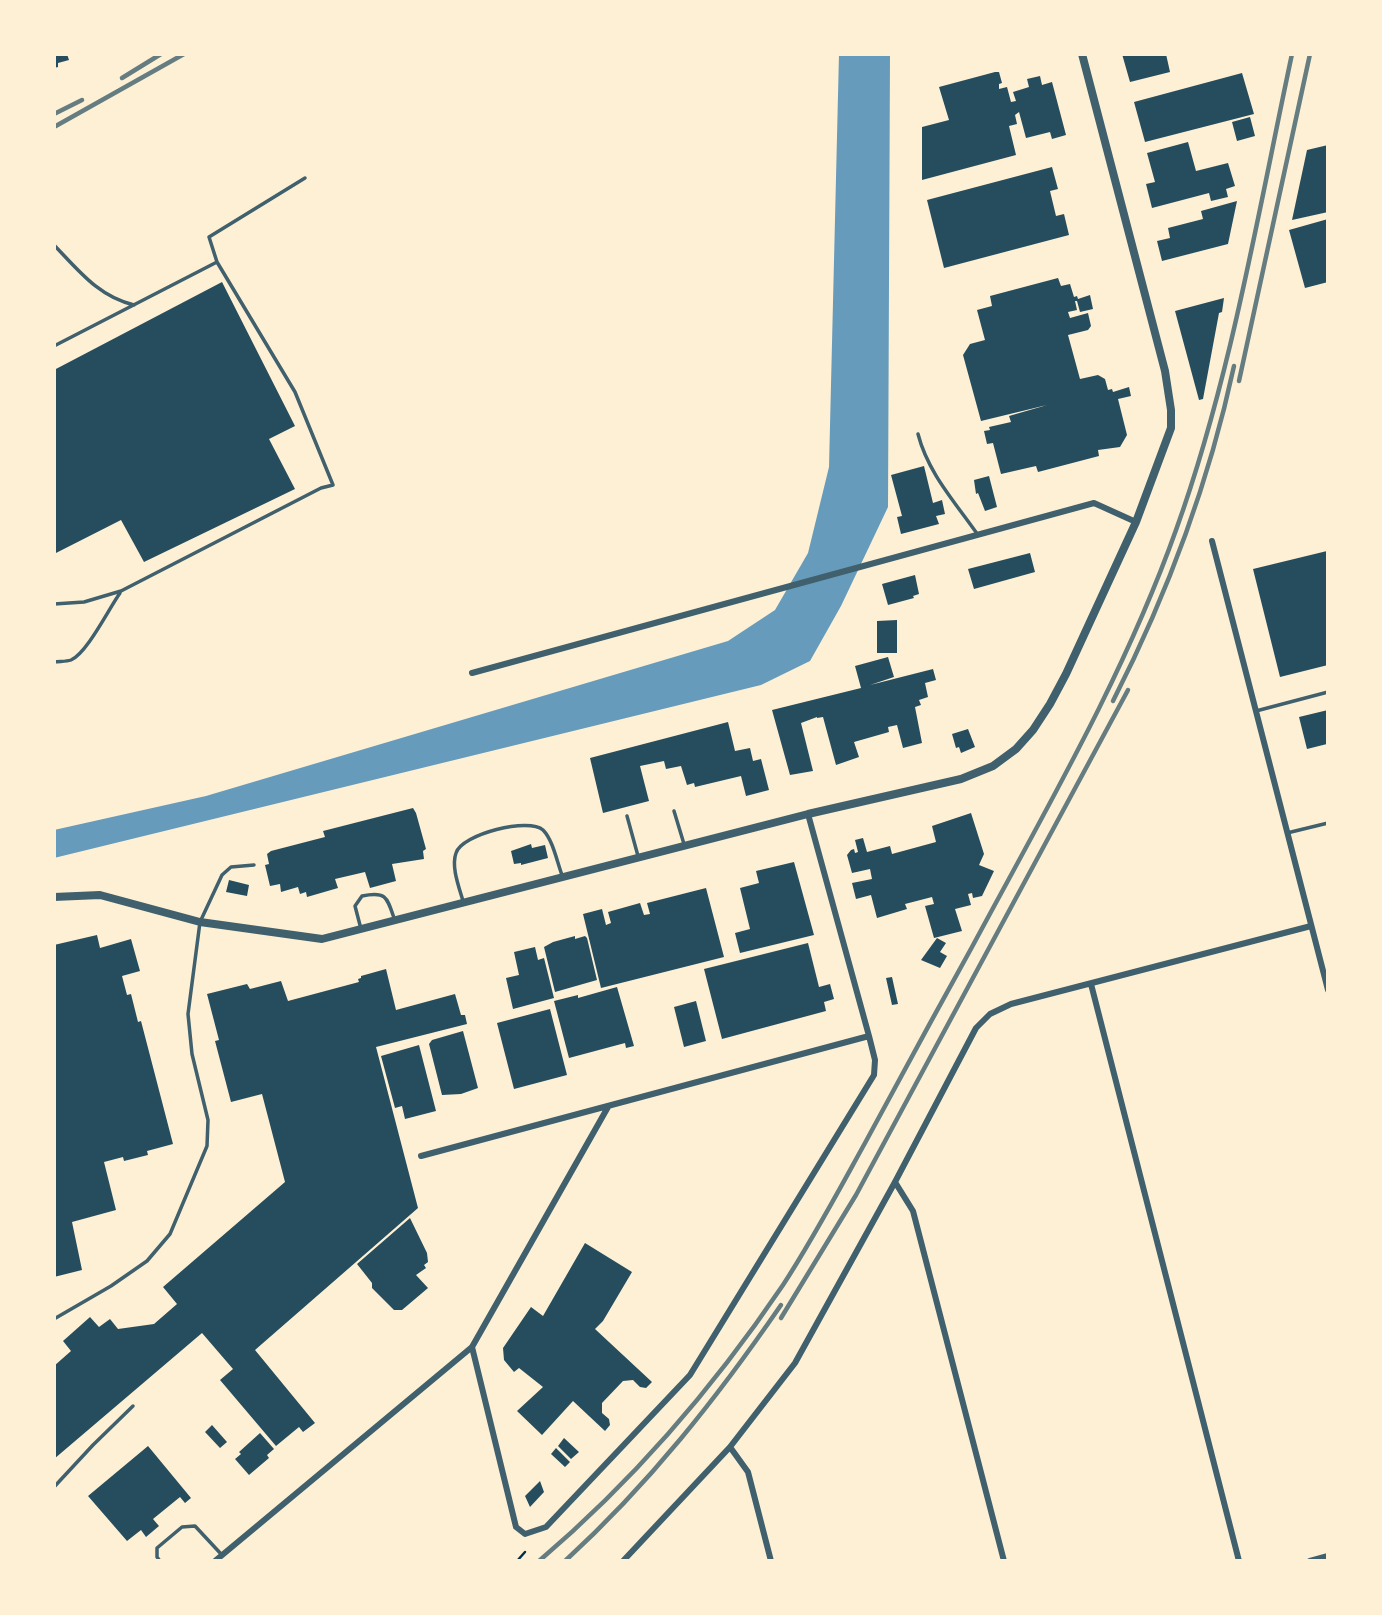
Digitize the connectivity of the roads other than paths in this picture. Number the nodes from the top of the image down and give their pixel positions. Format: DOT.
graph roads {
  1 [pos="1082,54"];
  2 [pos="305,178"];
  3 [pos="54,246"];
  4 [pos="218,262"];
  5 [pos="134,305"];
  6 [pos="54,346"];
  7 [pos="918,434"];
  8 [pos="1136,522"];
  9 [pos="978,535"];
  10 [pos="1212,541"];
  11 [pos="121,592"];
  12 [pos="54,604"];
  13 [pos="54,662"];
  14 [pos="472,673"];
  15 [pos="1328,692"];
  16 [pos="1256,711"];
  17 [pos="674,811"];
  18 [pos="808,814"];
  19 [pos="627,816"];
  20 [pos="1328,823"];
  21 [pos="1287,833"];
  22 [pos="685,846"];
  23 [pos="639,858"];
  24 [pos="254,865"];
  25 [pos="562,877"];
  26 [pos="54,897"];
  27 [pos="463,902"];
  28 [pos="394,920"];
  29 [pos="200,922"];
  30 [pos="1311,926"];
  31 [pos="361,929"];
  32 [pos="1091,984"];
  33 [pos="1328,990"];
  34 [pos="869,1036"];
  35 [pos="608,1107"];
  36 [pos="421,1156"];
  37 [pos="895,1182"];
  38 [pos="54,1319"];
  39 [pos="472,1347"];
  40 [pos="133,1406"];
  41 [pos="730,1447"];
  42 [pos="54,1487"];
  43 [pos="222,1555"];
  44 [pos="1328,1556"];
  45 [pos="160,1561"];
  46 [pos="215,1561"];
  47 [pos="623,1561"];
  48 [pos="771,1561"];
  49 [pos="1004,1561"];
  50 [pos="1239,1561"];
  51 [pos="1310,1561"];
  1 -- 8 [label="street"];
  2 -- 4 [label="lane"];
  3 -- 5 [label="lane"];
  4 -- 5 [label="lane"];
  4 -- 11 [label="lane"];
  5 -- 6 [label="lane"];
  7 -- 9 [label="lane"];
  8 -- 9 [label="street"];
  8 -- 18 [label="street"];
  9 -- 14 [label="street"];
  10 -- 16 [label="street"];
  11 -- 12 [label="lane"];
  11 -- 13 [label="lane"];
  15 -- 16 [label="lane"];
  16 -- 21 [label="street"];
  17 -- 22 [label="lane"];
  18 -- 22 [label="street"];
  18 -- 34 [label="street"];
  19 -- 23 [label="lane"];
  20 -- 21 [label="lane"];
  21 -- 30 [label="street"];
  22 -- 23 [label="street"];
  23 -- 25 [label="street"];
  24 -- 29 [label="lane"];
  25 -- 27 [label="street"];
  25 -- 27 [label="lane"];
  26 -- 29 [label="street"];
  27 -- 28 [label="street"];
  28 -- 31 [label="street"];
  28 -- 31 [label="lane"];
  29 -- 31 [label="street"];
  29 -- 38 [label="lane"];
  30 -- 32 [label="street"];
  30 -- 33 [label="street"];
  32 -- 37 [label="street"];
  32 -- 50 [label="street"];
  34 -- 35 [label="street"];
  34 -- 39 [label="street"];
  35 -- 36 [label="street"];
  35 -- 39 [label="street"];
  37 -- 41 [label="street"];
  37 -- 49 [label="street"];
  39 -- 43 [label="street"];
  40 -- 42 [label="lane"];
  41 -- 47 [label="street"];
  41 -- 48 [label="street"];
  43 -- 45 [label="lane"];
  43 -- 46 [label="street"];
  44 -- 51 [label="street"];
}
